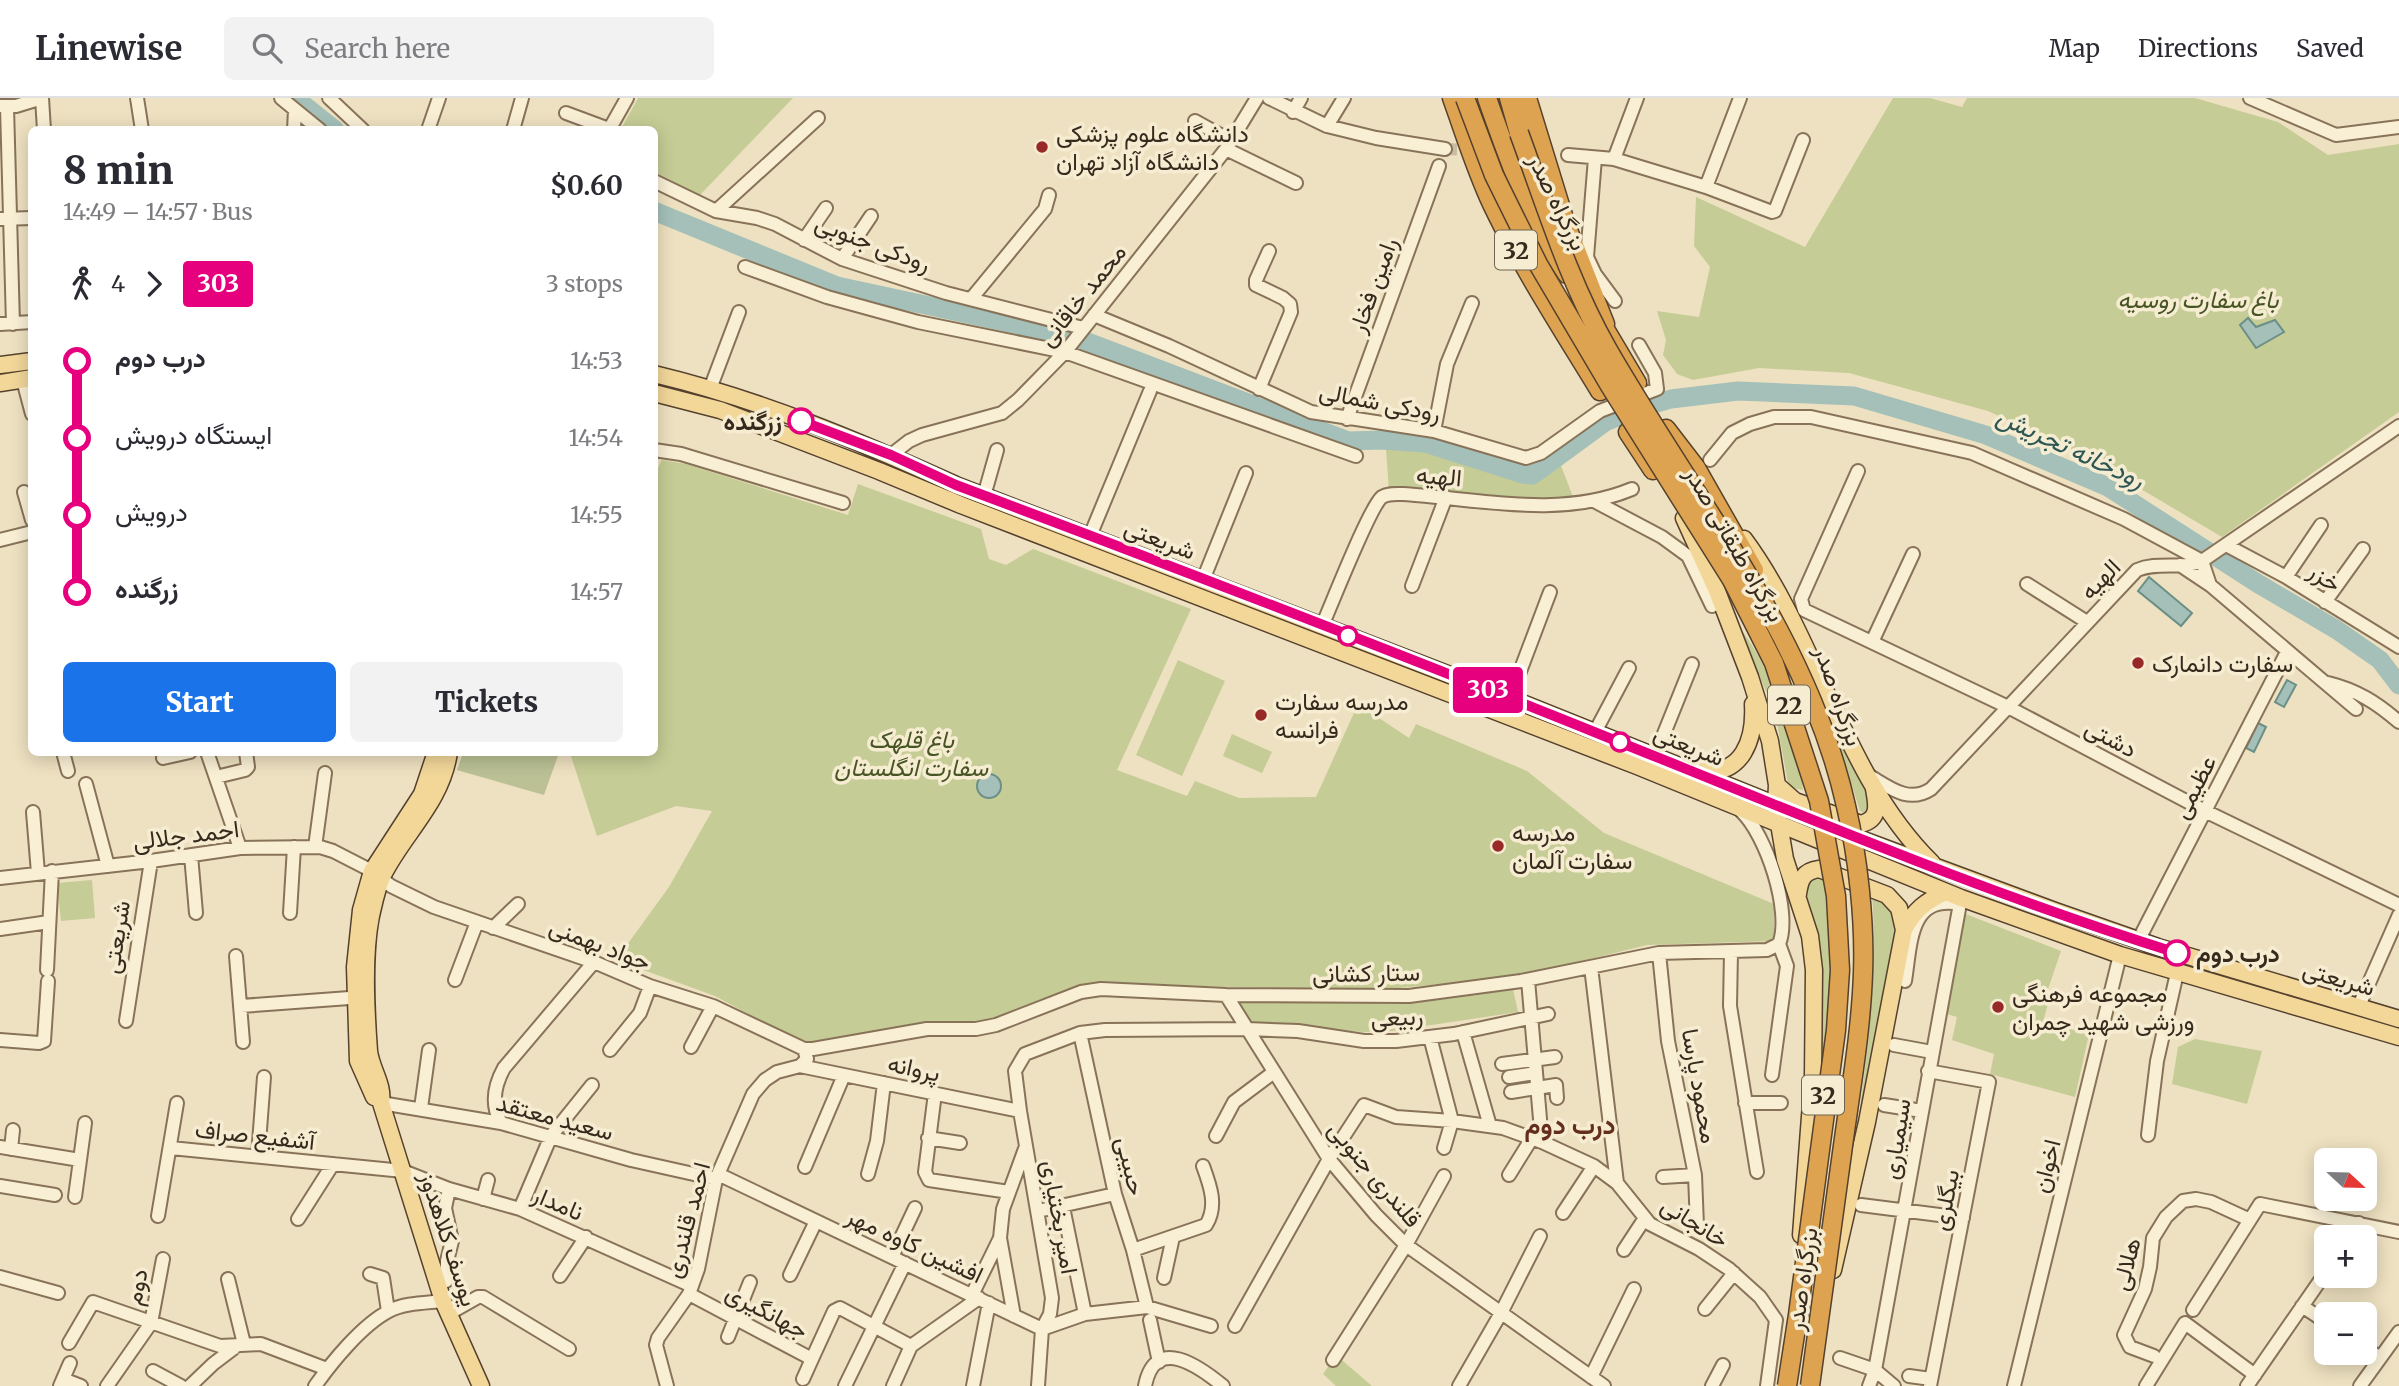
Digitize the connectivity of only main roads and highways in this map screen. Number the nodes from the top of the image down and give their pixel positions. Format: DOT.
graph roads {
  1 [pos="1452,98"];
  2 [pos="1465,98"];
  3 [pos="1487,98"];
  4 [pos="1527,98"];
  5 [pos="1509,103"];
  6 [pos="1609,333"];
  7 [pos="28,362"];
  8 [pos="0,365"];
  9 [pos="658,375"];
  10 [pos="27,379"];
  11 [pos="0,383"];
  12 [pos="658,394"];
  13 [pos="891,455"];
  14 [pos="878,471"];
  15 [pos="1711,495"];
  16 [pos="1684,518"];
  17 [pos="1749,677"];
  18 [pos="435,756"];
  19 [pos="448,756"];
  20 [pos="1690,770"];
  21 [pos="1871,781"];
  22 [pos="1777,785"];
  23 [pos="1731,798"];
  24 [pos="1776,805"];
  25 [pos="1779,824"];
  26 [pos="1937,867"];
  27 [pos="377,874"];
  28 [pos="1797,896"];
  29 [pos="1956,898"];
  30 [pos="1904,930"];
  31 [pos="2399,1020"];
  32 [pos="2399,1037"];
  33 [pos="1795,1315"];
  34 [pos="1821,1320"];
  35 [pos="481,1386"];
  36 [pos="1785,1386"];
  37 [pos="1811,1386"];
  1 -- 16 [label="highway, بزرگراه صدر / 32"];
  2 -- 36 [label="highway, بزرگراه طبقاتی صدر / 22, bridge"];
  3 -- 6 [label="highway, بزرگراه صدر / 32"];
  4 -- 6 [label="highway"];
  5 -- 37 [label="highway, بزرگراه طبقاتی صدر / 22, bridge"];
  6 -- 15 [label="highway, بزرگراه صدر / 32"];
  7 -- 8 [label="main road"];
  9 -- 13 [label="main road, شریعتی"];
  10 -- 11 [label="main road"];
  12 -- 14 [label="main road, شریعتی"];
  13 -- 14 [label="main road"];
  13 -- 20 [label="main road, شریعتی"];
  14 -- 23 [label="main road, شریعتی"];
  15 -- 21 [label="main road"];
  15 -- 34 [label="highway, بزرگراه صدر / 32, bridge"];
  16 -- 17 [label="main road"];
  16 -- 33 [label="highway, بزرگراه صدر / 32, bridge"];
  17 -- 20 [label="main road"];
  17 -- 22 [label="main road"];
  18 -- 27 [label="main road, یوسف کلاهدوز"];
  19 -- 27 [label="main road, یوسف کلاهدوز"];
  20 -- 23 [label="main road, شریعتی"];
  21 -- 22 [label="main road"];
  21 -- 26 [label="main road"];
  22 -- 24 [label="main road"];
  23 -- 24 [label="main road, شریعتی"];
  23 -- 25 [label="main road, شریعتی"];
  24 -- 25 [label="main road"];
  24 -- 26 [label="main road, شریعتی"];
  25 -- 28 [label="main road"];
  25 -- 29 [label="main road, شریعتی"];
  26 -- 31 [label="main road, شریعتی"];
  27 -- 35 [label="main road, یوسف کلاهدوز"];
  28 -- 30 [label="main road"];
  28 -- 33 [label="main road"];
  29 -- 30 [label="main road"];
  29 -- 32 [label="main road, شریعتی"];
  30 -- 34 [label="main road"];
  33 -- 36 [label="highway, بزرگراه صدر / 32"];
  34 -- 37 [label="highway, بزرگراه صدر / 32"];
}
